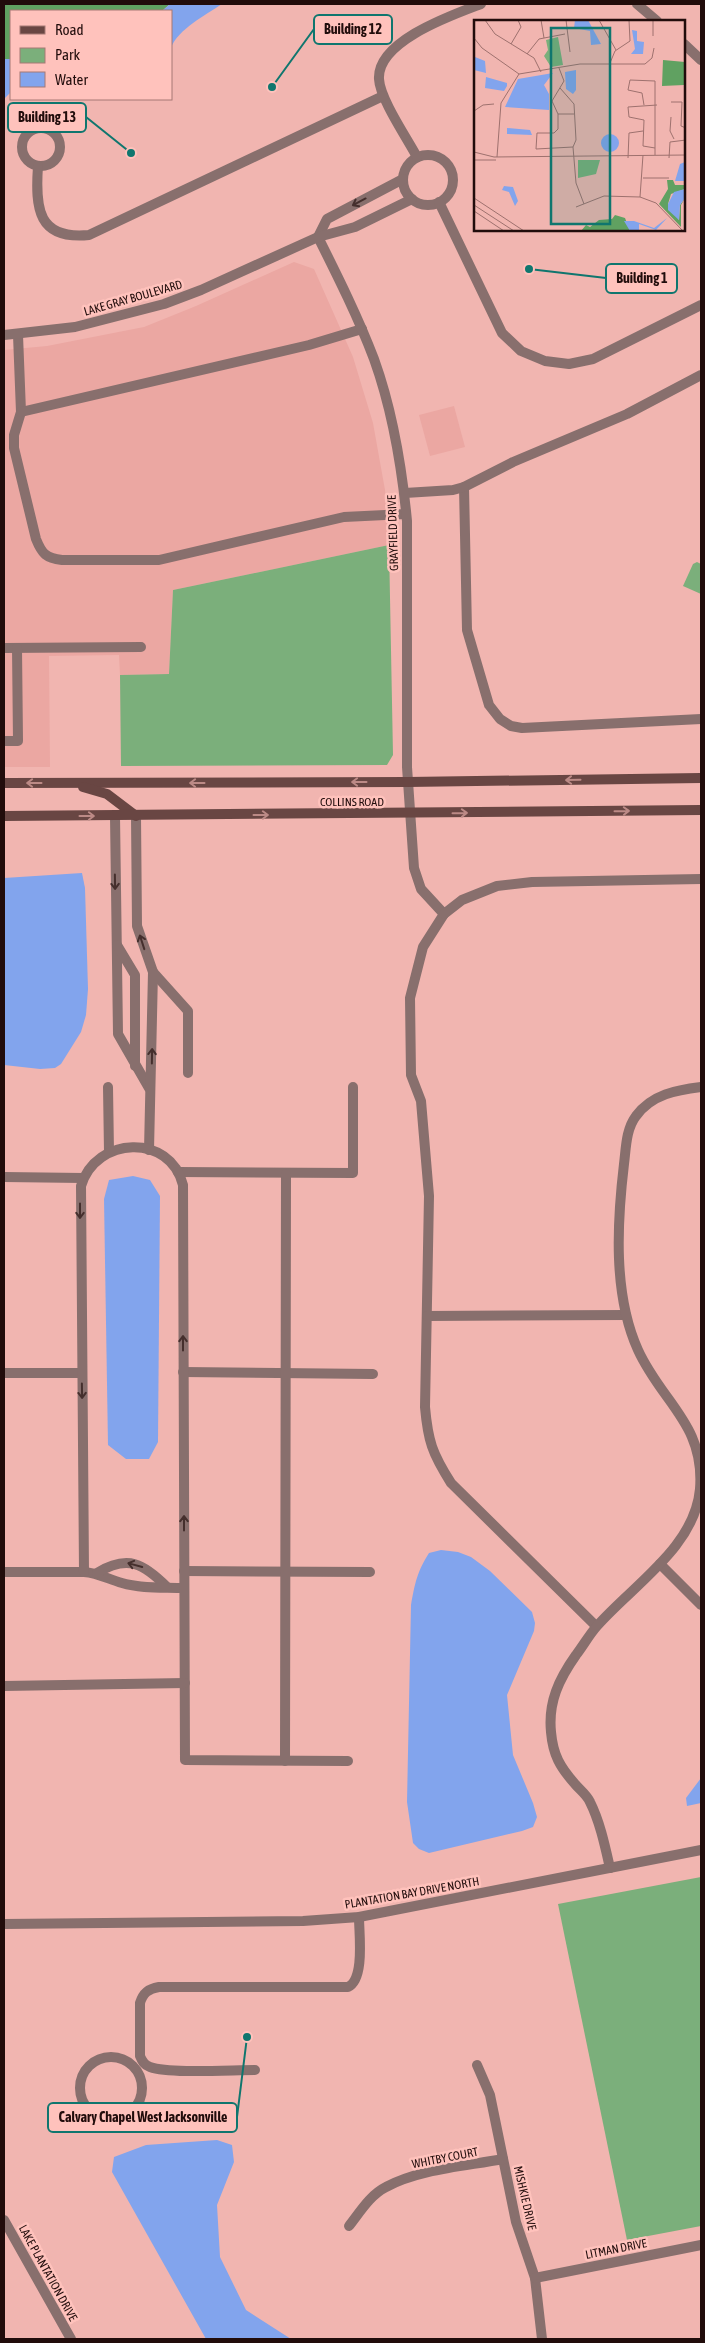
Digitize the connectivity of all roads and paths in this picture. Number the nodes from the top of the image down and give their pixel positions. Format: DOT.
graph roads {
  1 [pos="481,4"];
  2 [pos="637,4"];
  3 [pos="656,20"];
  4 [pos="685,45"];
  5 [pos="701,60"];
  6 [pos="383,96"];
  7 [pos="416,158"];
  8 [pos="38,166"];
  9 [pos="403,179"];
  10 [pos="412,199"];
  11 [pos="439,202"];
  12 [pos="318,237"];
  13 [pos="701,305"];
  14 [pos="362,329"];
  15 [pos="4,335"];
  16 [pos="18,335"];
  17 [pos="701,374"];
  18 [pos="21,412"];
  19 [pos="464,487"];
  20 [pos="404,492"];
  21 [pos="406,514"];
  22 [pos="141,647"];
  23 [pos="4,648"];
  24 [pos="17,648"];
  25 [pos="701,719"];
  26 [pos="4,741"];
  27 [pos="701,778"];
  28 [pos="408,782"];
  29 [pos="4,783"];
  30 [pos="73,783"];
  31 [pos="701,810"];
  32 [pos="411,814"];
  33 [pos="4,816"];
  34 [pos="114,816"];
  35 [pos="136,816"];
  36 [pos="701,879"];
  37 [pos="444,914"];
  38 [pos="117,944"];
  39 [pos="153,972"];
  40 [pos="135,1066"];
  41 [pos="188,1073"];
  42 [pos="108,1087"];
  43 [pos="353,1087"];
  44 [pos="701,1087"];
  45 [pos="149,1088"];
  46 [pos="149,1150"];
  47 [pos="109,1152"];
  48 [pos="178,1172"];
  49 [pos="286,1174"];
  50 [pos="4,1177"];
  51 [pos="84,1178"];
  52 [pos="626,1315"];
  53 [pos="426,1316"];
  54 [pos="4,1372"];
  55 [pos="183,1372"];
  56 [pos="82,1373"];
  57 [pos="286,1373"];
  58 [pos="373,1374"];
  59 [pos="660,1564"];
  60 [pos="184,1571"];
  61 [pos="4,1572"];
  62 [pos="84,1572"];
  63 [pos="285,1572"];
  64 [pos="370,1572"];
  65 [pos="97,1573"];
  66 [pos="168,1587"];
  67 [pos="184,1588"];
  68 [pos="701,1605"];
  69 [pos="596,1626"];
  70 [pos="185,1683"];
  71 [pos="4,1686"];
  72 [pos="285,1761"];
  73 [pos="348,1761"];
  74 [pos="701,1850"];
  75 [pos="610,1868"];
  76 [pos="359,1917"];
  77 [pos="4,1924"];
  78 [pos="138,2065"];
  79 [pos="477,2065"];
  80 [pos="255,2070"];
  81 [pos="504,2159"];
  82 [pos="4,2220"];
  83 [pos="349,2226"];
  84 [pos="701,2244"];
  85 [pos="535,2278"];
  86 [pos="71,2339"];
  87 [pos="542,2339"];
  1 -- 6 [label="street"];
  2 -- 3 [label="street"];
  4 -- 5 [label="street"];
  6 -- 7 [label="street"];
  6 -- 8 [label="street"];
  7 -- 9 [label="street"];
  7 -- 11 [label="street"];
  9 -- 10 [label="street"];
  9 -- 12 [label="street, one-way"];
  10 -- 11 [label="street"];
  10 -- 12 [label="street, LAKE GRAY BOULEVARD"];
  11 -- 13 [label="street"];
  12 -- 14 [label="street, GRAYFIELD DRIVE"];
  12 -- 16 [label="street, LAKE GRAY BOULEVARD"];
  14 -- 18 [label="street"];
  14 -- 20 [label="street, GRAYFIELD DRIVE"];
  15 -- 16 [label="street, LAKE GRAY BOULEVARD"];
  16 -- 18 [label="street"];
  17 -- 19 [label="street"];
  18 -- 21 [label="street"];
  19 -- 20 [label="street"];
  19 -- 25 [label="street"];
  20 -- 21 [label="street, GRAYFIELD DRIVE"];
  21 -- 28 [label="street, GRAYFIELD DRIVE"];
  22 -- 24 [label="street"];
  23 -- 24 [label="street"];
  24 -- 26 [label="street"];
  27 -- 28 [label="main road, COLLINS ROAD, one-way"];
  28 -- 30 [label="main road, COLLINS ROAD, one-way"];
  28 -- 32 [label="street, GRAYFIELD DRIVE"];
  30 -- 29 [label="main road, COLLINS ROAD, one-way"];
  30 -- 35 [label="main road"];
  32 -- 31 [label="main road, COLLINS ROAD, one-way"];
  35 -- 32 [label="main road, COLLINS ROAD, one-way"];
  32 -- 37 [label="street, GRAYFIELD DRIVE"];
  33 -- 34 [label="main road, COLLINS ROAD, one-way"];
  34 -- 35 [label="main road, COLLINS ROAD"];
  34 -- 38 [label="street, one-way"];
  39 -- 35 [label="street, one-way"];
  36 -- 37 [label="street"];
  37 -- 53 [label="street"];
  38 -- 40 [label="street"];
  38 -- 40 [label="street"];
  39 -- 41 [label="street"];
  45 -- 39 [label="street, one-way"];
  40 -- 45 [label="street"];
  42 -- 47 [label="street"];
  43 -- 49 [label="street"];
  44 -- 52 [label="street"];
  45 -- 46 [label="street"];
  46 -- 47 [label="street"];
  46 -- 48 [label="street"];
  47 -- 51 [label="street"];
  48 -- 49 [label="street"];
  55 -- 48 [label="street, one-way"];
  49 -- 57 [label="street"];
  50 -- 51 [label="street"];
  51 -- 56 [label="street, one-way"];
  52 -- 53 [label="street"];
  52 -- 59 [label="street"];
  53 -- 69 [label="street"];
  54 -- 56 [label="street"];
  55 -- 57 [label="street"];
  60 -- 55 [label="street, one-way"];
  56 -- 62 [label="street, one-way"];
  57 -- 58 [label="street"];
  57 -- 63 [label="street"];
  59 -- 68 [label="street"];
  59 -- 69 [label="street"];
  60 -- 63 [label="street"];
  60 -- 67 [label="street"];
  61 -- 62 [label="street"];
  62 -- 65 [label="street"];
  63 -- 64 [label="street"];
  63 -- 72 [label="street"];
  65 -- 66 [label="street"];
  66 -- 65 [label="street, one-way"];
  66 -- 67 [label="street"];
  67 -- 70 [label="street"];
  69 -- 75 [label="street"];
  70 -- 71 [label="street"];
  70 -- 72 [label="street"];
  72 -- 73 [label="street"];
  74 -- 75 [label="street, PLANTATION BAY DRIVE NORTH"];
  75 -- 76 [label="street, PLANTATION BAY DRIVE NORTH"];
  76 -- 77 [label="street, PLANTATION BAY DRIVE NORTH"];
  76 -- 78 [label="street"];
  78 -- 78 [label="street"];
  78 -- 80 [label="street"];
  79 -- 81 [label="street, MISHKIE DRIVE"];
  81 -- 83 [label="street, WHITBY COURT"];
  81 -- 85 [label="street, MISHKIE DRIVE"];
  82 -- 86 [label="street, LAKE PLANTATION DRIVE"];
  84 -- 85 [label="street, LITMAN DRIVE"];
  85 -- 87 [label="street, MISHKIE DRIVE"];
}
